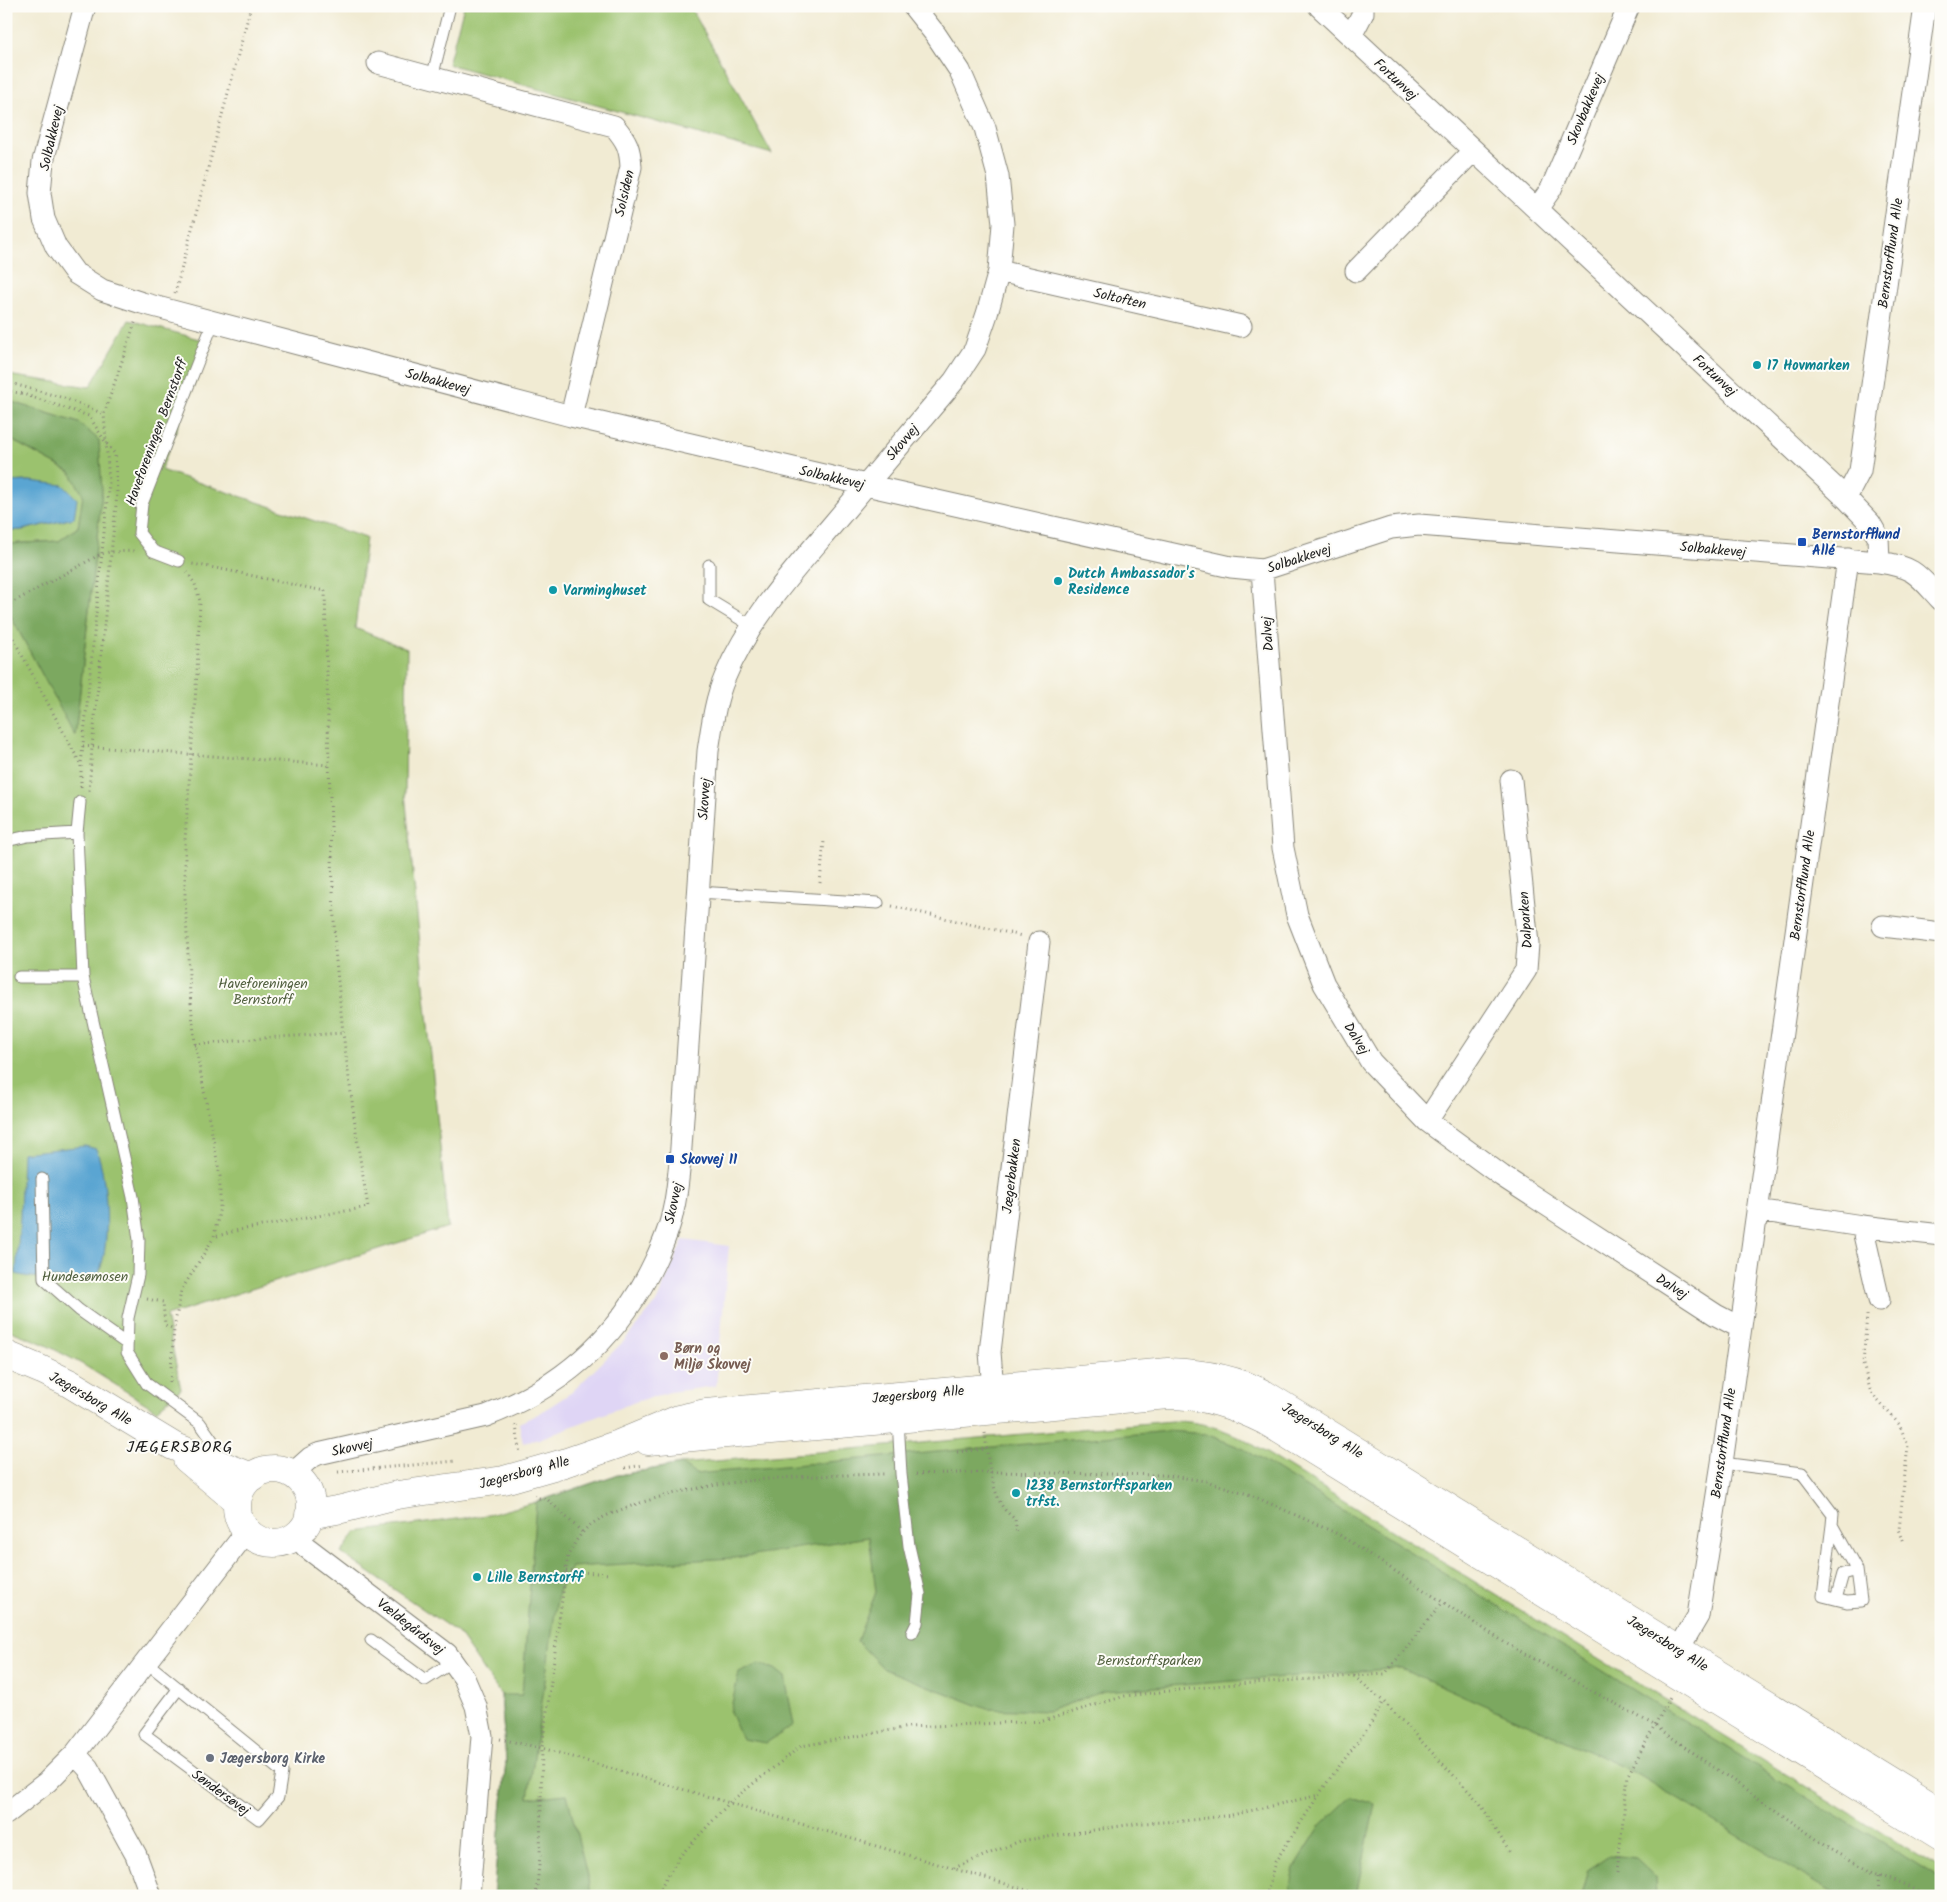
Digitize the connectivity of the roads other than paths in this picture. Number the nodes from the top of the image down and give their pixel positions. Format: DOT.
graph roads {
  1 [pos="85,6"];
  2 [pos="450,6"];
  3 [pos="913,6"];
  4 [pos="1319,6"];
  5 [pos="1364,6"];
  6 [pos="1629,6"];
  7 [pos="1925,6"];
  8 [pos="1351,36"];
  9 [pos="378,63"];
  10 [pos="432,78"];
  11 [pos="1473,151"];
  12 [pos="1537,209"];
  13 [pos="999,271"];
  14 [pos="1356,271"];
  15 [pos="213,322"];
  16 [pos="1240,326"];
  17 [pos="571,416"];
  18 [pos="866,485"];
  19 [pos="1846,498"];
  20 [pos="1848,560"];
  21 [pos="179,561"];
  22 [pos="1879,562"];
  23 [pos="709,565"];
  24 [pos="1262,570"];
  25 [pos="1941,600"];
  26 [pos="752,626"];
  27 [pos="1511,780"];
  28 [pos="85,800"];
  29 [pos="77,833"];
  30 [pos="6,840"];
  31 [pos="698,892"];
  32 [pos="878,902"];
  33 [pos="1883,926"];
  34 [pos="1941,933"];
  35 [pos="1039,942"];
  36 [pos="19,977"];
  37 [pos="83,977"];
  38 [pos="1427,1122"];
  39 [pos="42,1178"];
  40 [pos="1757,1210"];
  41 [pos="1862,1226"];
  42 [pos="1941,1235"];
  43 [pos="1879,1300"];
  44 [pos="1739,1327"];
  45 [pos="127,1344"];
  46 [pos="6,1355"];
  47 [pos="991,1414"];
  48 [pos="898,1419"];
  49 [pos="173,1446"];
  50 [pos="620,1456"];
  51 [pos="1722,1463"];
  52 [pos="220,1465"];
  53 [pos="252,1477"];
  54 [pos="237,1501"];
  55 [pos="301,1504"];
  56 [pos="1832,1525"];
  57 [pos="247,1531"];
  58 [pos="1857,1570"];
  59 [pos="1836,1600"];
  60 [pos="912,1634"];
  61 [pos="370,1640"];
  62 [pos="146,1662"];
  63 [pos="453,1662"];
  64 [pos="1672,1671"];
  65 [pos="179,1688"];
  66 [pos="75,1754"];
  67 [pos="1941,1812"];
  68 [pos="6,1814"];
  69 [pos="1941,1838"];
  70 [pos="151,1896"];
  71 [pos="469,1896"];
  1 -- 15 [label="street, Solbakkevej"];
  2 -- 10 [label="lane"];
  3 -- 13 [label="street, Skovvej"];
  4 -- 8 [label="street, Fortunvej"];
  5 -- 8 [label="street"];
  6 -- 12 [label="street, Skovbakkevej"];
  7 -- 19 [label="street, Bernstorfflund Alle"];
  8 -- 11 [label="street, Fortunvej"];
  9 -- 10 [label="street, Solsiden"];
  10 -- 17 [label="street, Solsiden"];
  11 -- 12 [label="street, Fortunvej"];
  11 -- 14 [label="street"];
  12 -- 19 [label="street, Fortunvej"];
  13 -- 16 [label="street, Soltoften"];
  13 -- 18 [label="street, Skovvej"];
  15 -- 17 [label="street, Solbakkevej"];
  15 -- 21 [label="lane, Haveforeningen Bernstorff"];
  17 -- 18 [label="street, Solbakkevej"];
  18 -- 24 [label="street, Solbakkevej"];
  18 -- 26 [label="street, Skovvej"];
  19 -- 22 [label="street, Fortunvej"];
  20 -- 22 [label="street, Solbakkevej"];
  20 -- 24 [label="street, Solbakkevej"];
  20 -- 40 [label="street, Bernstorfflund Alle"];
  22 -- 25 [label="street"];
  23 -- 26 [label="lane"];
  24 -- 38 [label="street, Dalvej"];
  26 -- 31 [label="street, Skovvej"];
  27 -- 38 [label="street, Dalparken"];
  28 -- 29 [label="lane"];
  29 -- 30 [label="lane"];
  29 -- 37 [label="lane"];
  31 -- 32 [label="lane"];
  31 -- 55 [label="street, Skovvej"];
  33 -- 34 [label="street"];
  35 -- 47 [label="street, Jægerbakken"];
  36 -- 37 [label="lane"];
  37 -- 45 [label="lane"];
  38 -- 44 [label="street, Dalvej"];
  39 -- 45 [label="lane"];
  40 -- 41 [label="street"];
  40 -- 44 [label="street, Bernstorfflund Alle"];
  41 -- 42 [label="street"];
  41 -- 43 [label="street"];
  44 -- 51 [label="street, Bernstorfflund Alle"];
  45 -- 52 [label="lane"];
  46 -- 49 [label="street, Jægersborg Alle"];
  47 -- 48 [label="street, Jægersborg Alle"];
  47 -- 50 [label="street, Jægersborg Alle"];
  47 -- 64 [label="street, Jægersborg Alle"];
  48 -- 50 [label="street, Jægersborg Alle"];
  48 -- 60 [label="lane"];
  49 -- 52 [label="street, Jægersborg Alle"];
  49 -- 54 [label="street, Jægersborg Alle"];
  50 -- 55 [label="street, Jægersborg Alle"];
  51 -- 56 [label="lane"];
  51 -- 64 [label="street, Bernstorfflund Alle"];
  52 -- 53 [label="street, Jægersborg Alle"];
  53 -- 54 [label="street"];
  53 -- 55 [label="street"];
  54 -- 57 [label="street"];
  55 -- 57 [label="street"];
  55 -- 63 [label="street, Vældegårdsvej"];
  56 -- 58 [label="lane"];
  56 -- 59 [label="lane"];
  57 -- 62 [label="street"];
  58 -- 59 [label="lane"];
  58 -- 59 [label="lane"];
  61 -- 63 [label="lane"];
  62 -- 65 [label="lane, Søndersøvej"];
  62 -- 66 [label="street"];
  63 -- 71 [label="street, Vældegårdsvej"];
  64 -- 67 [label="street, Jægersborg Alle"];
  64 -- 69 [label="street, Jægersborg Alle"];
  65 -- 65 [label="lane, Søndersøvej"];
  66 -- 68 [label="street"];
  66 -- 70 [label="street"];
}
